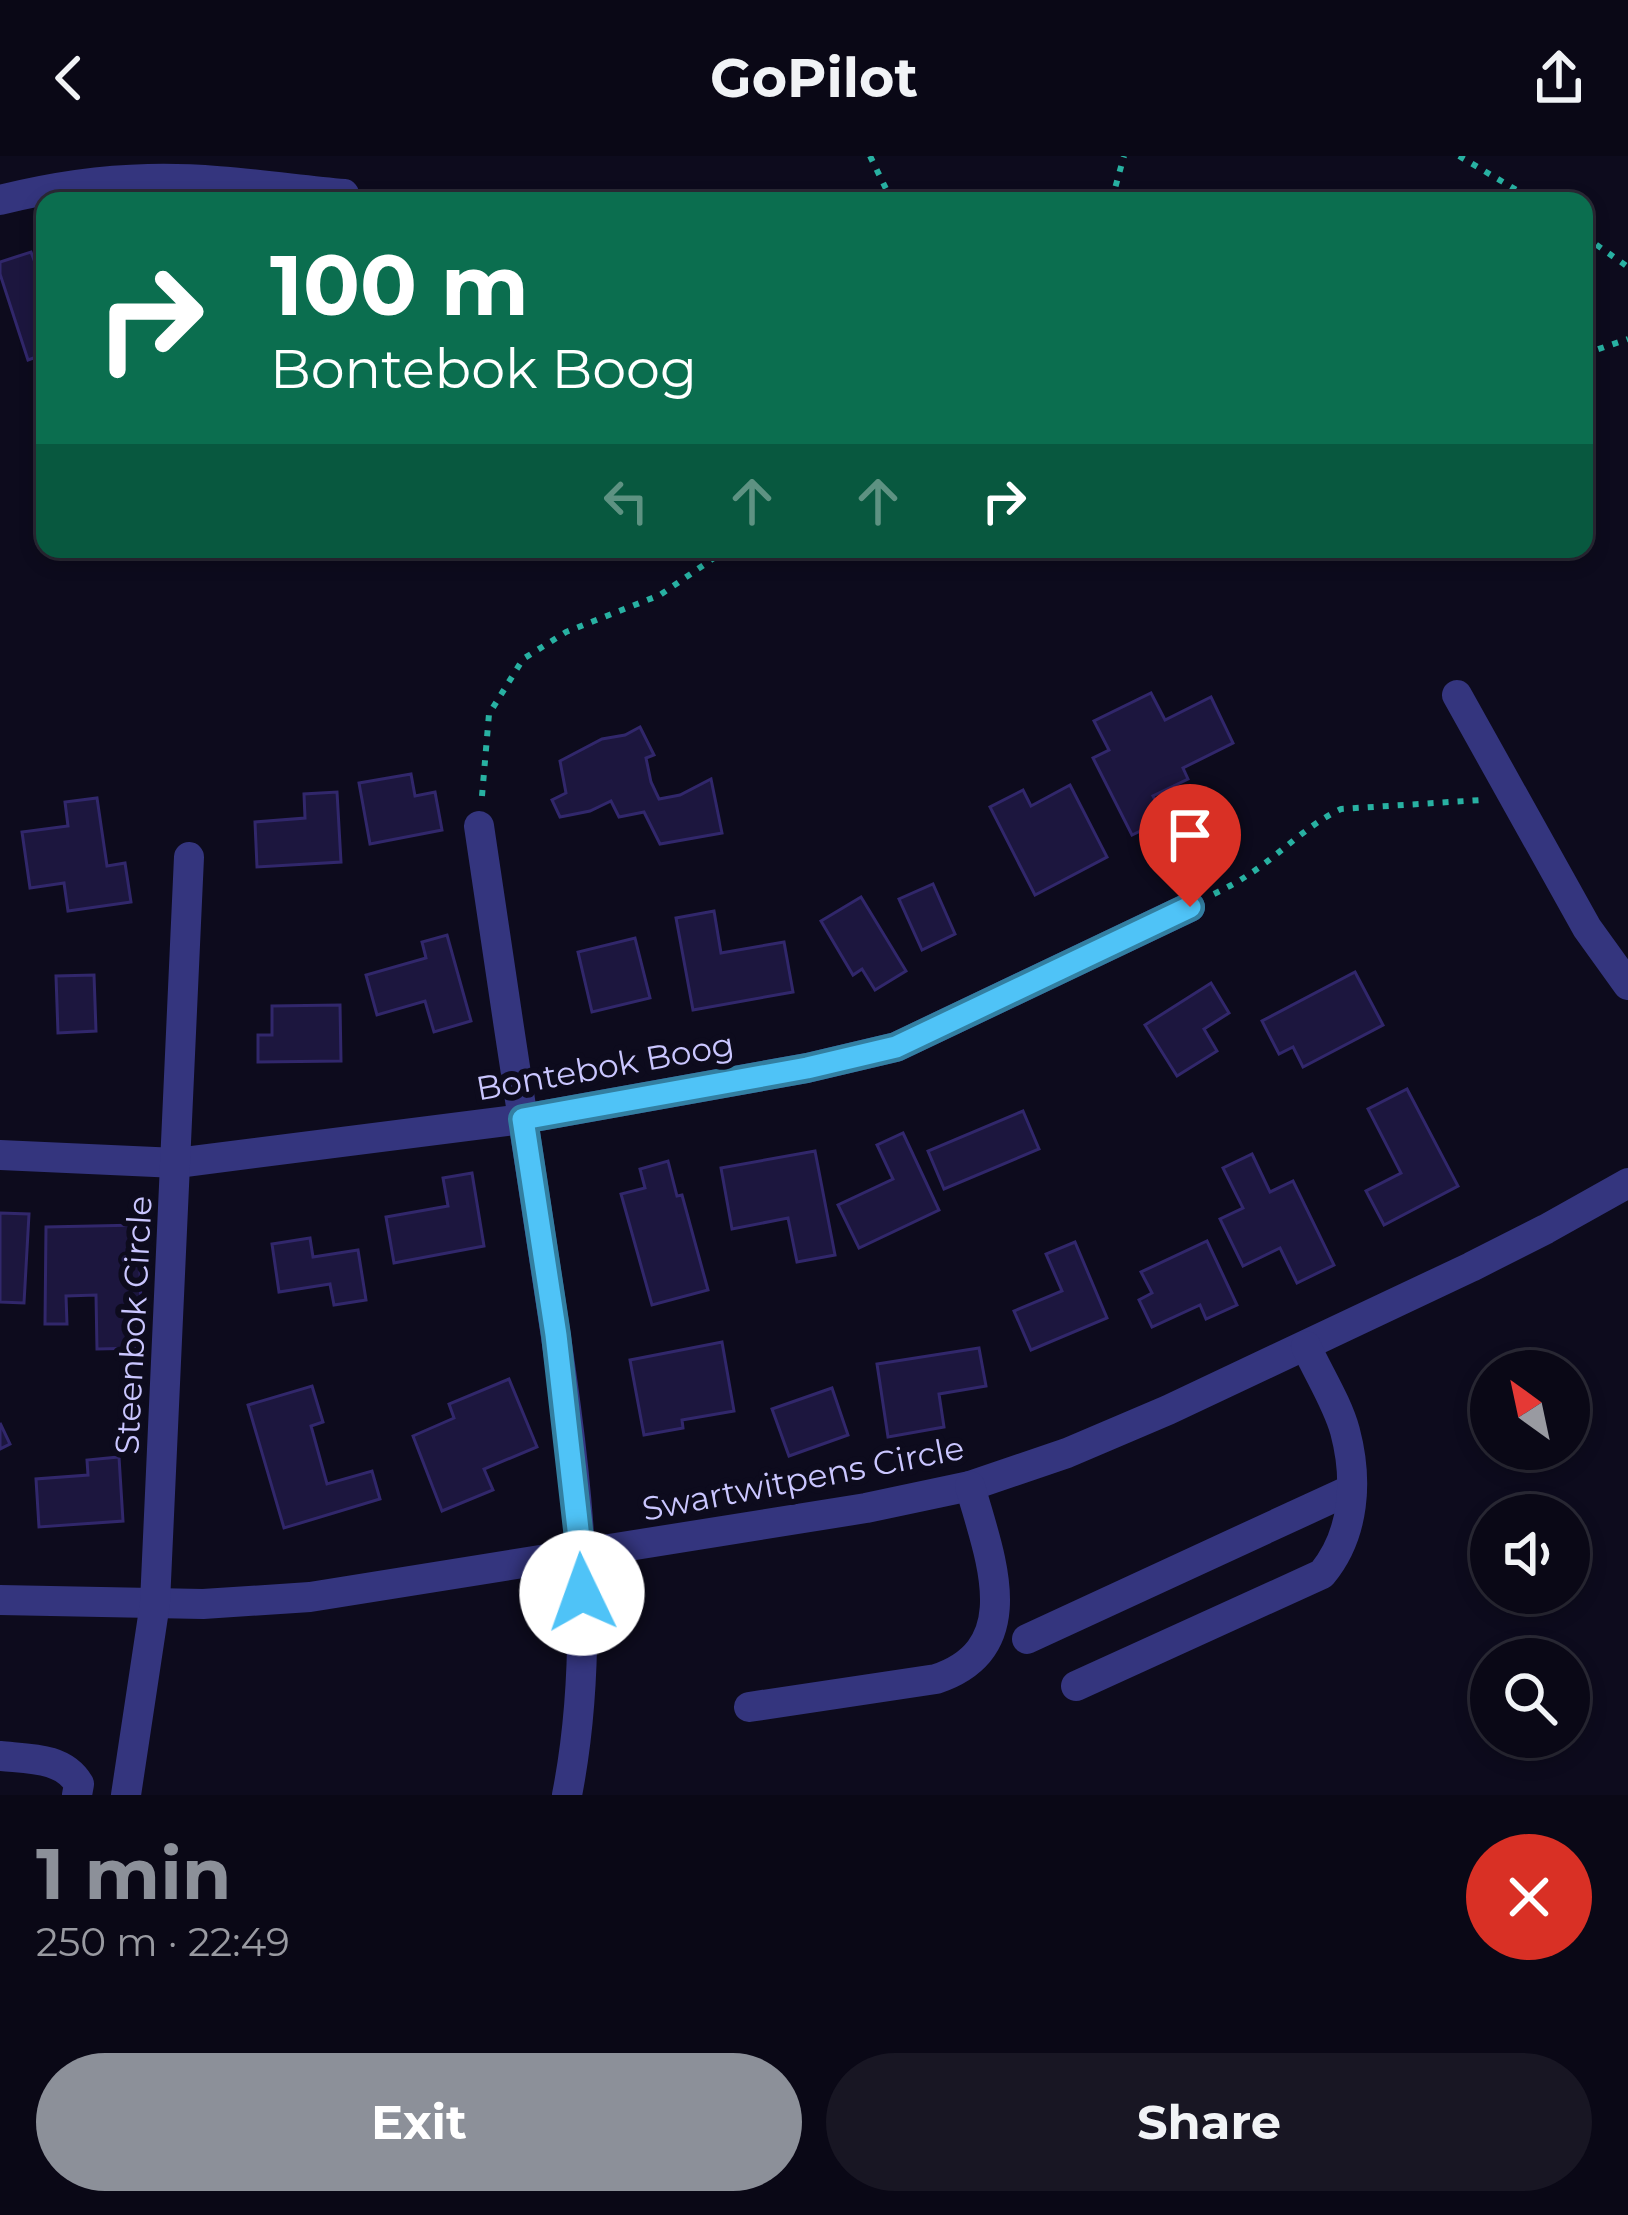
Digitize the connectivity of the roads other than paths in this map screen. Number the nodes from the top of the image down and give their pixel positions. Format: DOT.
graph roads {
  1 [pos="43,192"];
  2 [pos="325,192"];
  3 [pos="36,193"];
  4 [pos="0,200"];
  5 [pos="1457,695"];
  6 [pos="479,826"];
  7 [pos="189,857"];
  8 [pos="1190,907"];
  9 [pos="1628,986"];
  10 [pos="523,1119"];
  11 [pos="0,1155"];
  12 [pos="177,1163"];
  13 [pos="1628,1183"];
  14 [pos="1306,1346"];
  15 [pos="970,1486"];
  16 [pos="1352,1489"];
  17 [pos="581,1556"];
  18 [pos="0,1600"];
  19 [pos="155,1603"];
  20 [pos="1027,1639"];
  21 [pos="1076,1686"];
  22 [pos="749,1707"];
  23 [pos="0,1756"];
  24 [pos="77,1795"];
  25 [pos="126,1795"];
  26 [pos="567,1795"];
  1 -- 2 [label="street"];
  3 -- 4 [label="street"];
  5 -- 9 [label="street"];
  6 -- 10 [label="street"];
  7 -- 12 [label="street, Steenbok Circle"];
  8 -- 10 [label="street, Bontebok Boog"];
  10 -- 12 [label="street, Bontebok Boog"];
  10 -- 17 [label="street"];
  11 -- 12 [label="street, Bontebok Boog"];
  12 -- 19 [label="street, Steenbok Circle"];
  13 -- 14 [label="street, Swartwitpens Circle"];
  14 -- 15 [label="street, Swartwitpens Circle"];
  14 -- 16 [label="street"];
  15 -- 17 [label="street, Swartwitpens Circle"];
  15 -- 22 [label="street"];
  16 -- 20 [label="street"];
  16 -- 21 [label="street"];
  17 -- 19 [label="street, Swartwitpens Circle"];
  17 -- 26 [label="street"];
  18 -- 19 [label="street, Swartwitpens Circle"];
  19 -- 25 [label="street, Steenbok Circle"];
  23 -- 24 [label="street"];
}
